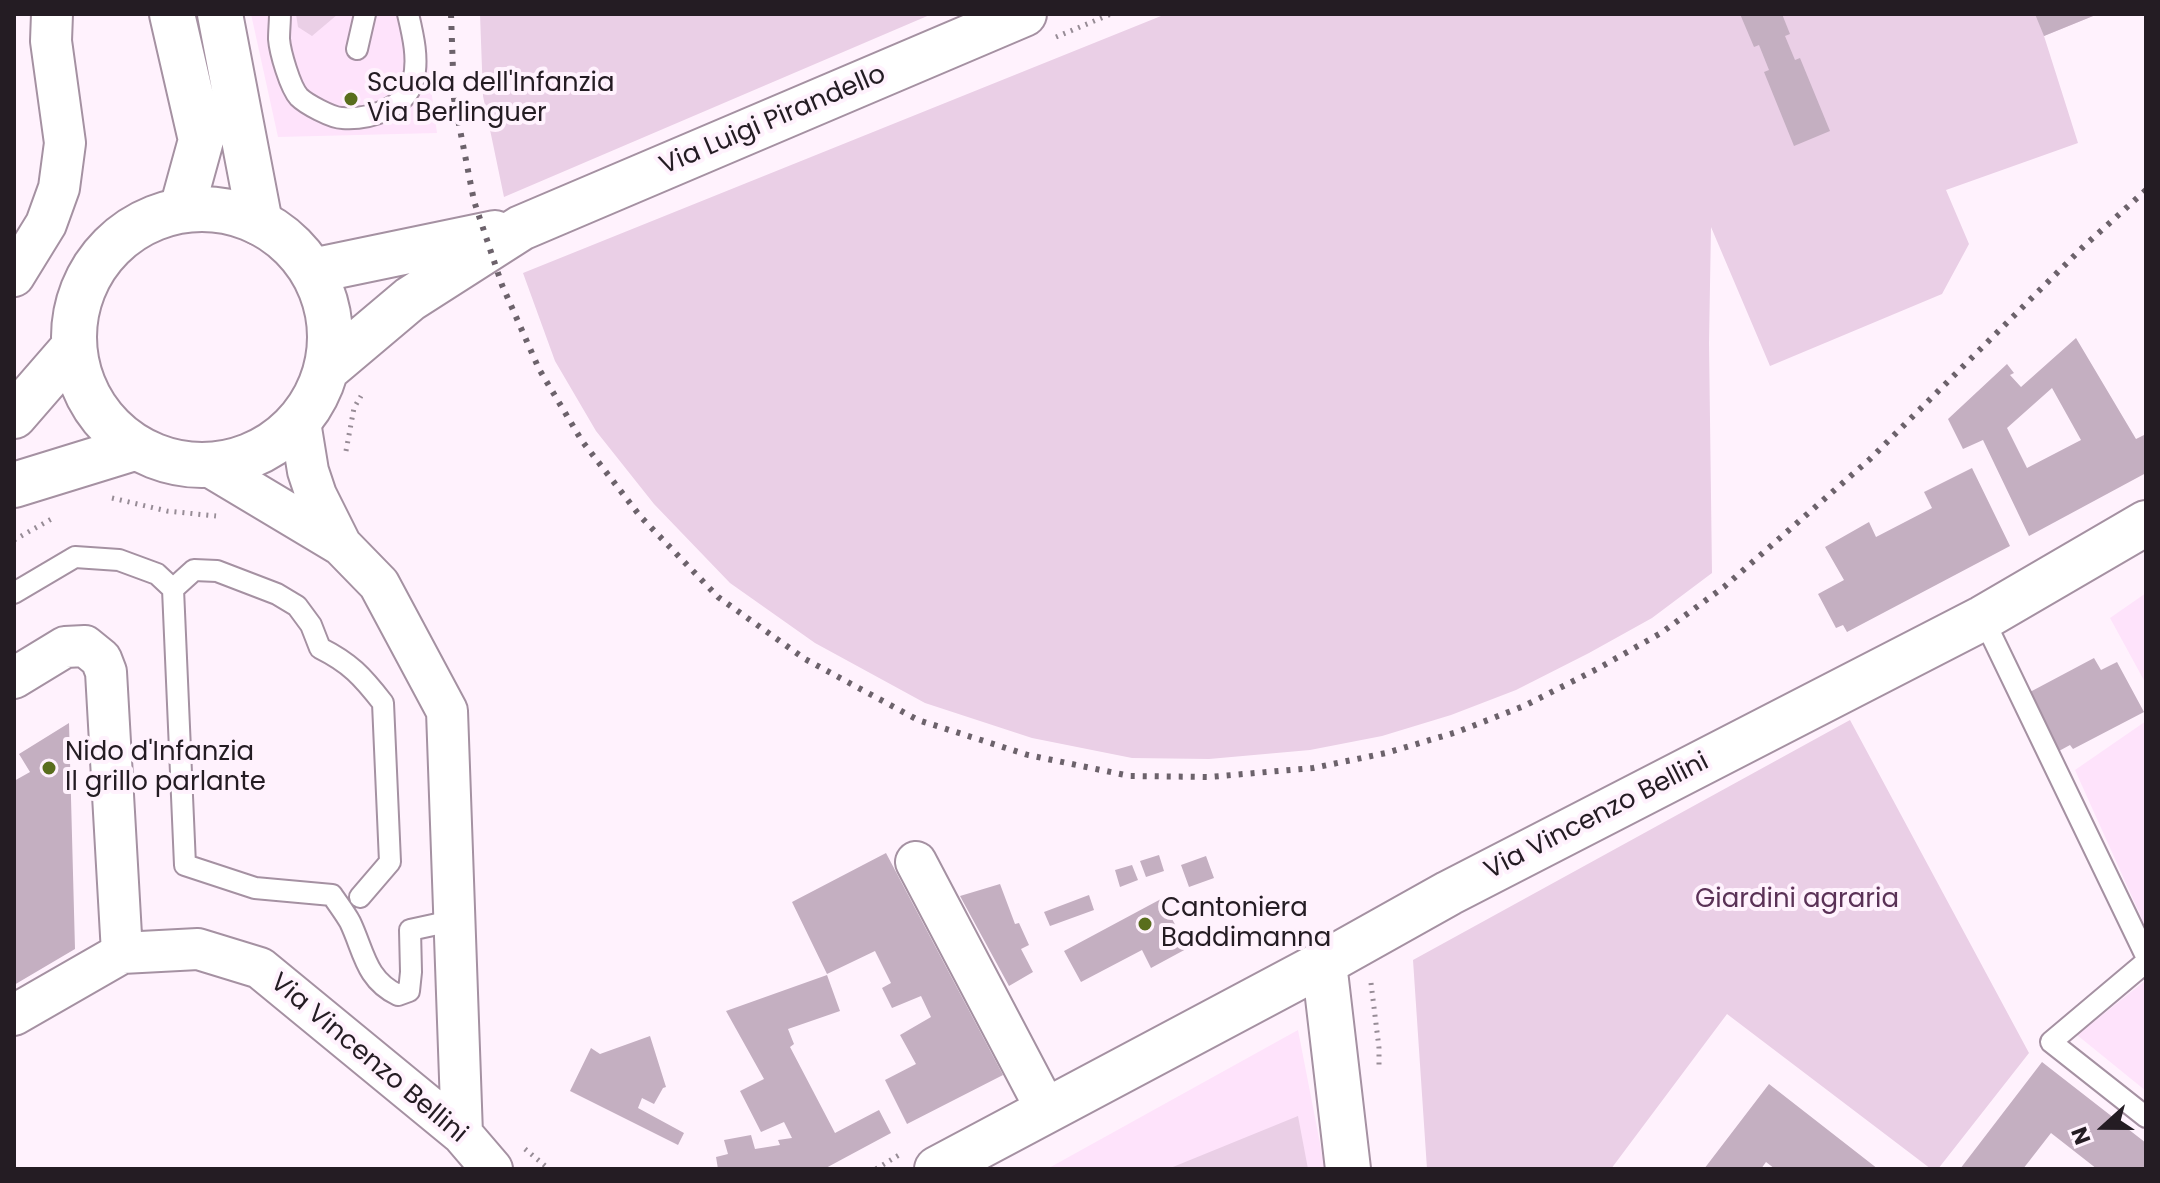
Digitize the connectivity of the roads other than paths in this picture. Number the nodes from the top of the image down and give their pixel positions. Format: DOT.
graph roads {
  1 [pos="52,14"];
  2 [pos="172,14"];
  3 [pos="220,14"];
  4 [pos="280,14"];
  5 [pos="365,14"];
  6 [pos="408,14"];
  7 [pos="1033,28"];
  8 [pos="357,49"];
  9 [pos="182,209"];
  10 [pos="260,223"];
  11 [pos="521,228"];
  12 [pos="312,271"];
  13 [pos="14,276"];
  14 [pos="73,348"];
  15 [pos="327,369"];
  16 [pos="14,416"];
  17 [pos="300,422"];
  18 [pos="134,448"];
  19 [pos="209,466"];
  20 [pos="14,485"];
  21 [pos="2146,523"];
  22 [pos="341,545"];
  23 [pos="173,589"];
  24 [pos="14,593"];
  25 [pos="1983,618"];
  26 [pos="14,678"];
  27 [pos="916,862"];
  28 [pos="360,897"];
  29 [pos="456,920"];
  30 [pos="122,953"];
  31 [pos="2146,959"];
  32 [pos="1324,963"];
  33 [pos="14,1015"];
  34 [pos="1047,1111"];
  35 [pos="2146,1117"];
  36 [pos="462,1134"];
  37 [pos="492,1169"];
  38 [pos="937,1169"];
  39 [pos="1348,1169"];
  1 -- 13 [label="street"];
  2 -- 9 [label="main road"];
  3 -- 10 [label="main road"];
  4 -- 6 [label="lane"];
  5 -- 8 [label="lane"];
  7 -- 11 [label="main road, Via Luigi Pirandello"];
  9 -- 10 [label="main road"];
  9 -- 14 [label="main road"];
  10 -- 12 [label="main road"];
  11 -- 12 [label="main road, Via Luigi Pirandello"];
  11 -- 15 [label="main road, Via Luigi Pirandello"];
  12 -- 15 [label="main road"];
  14 -- 16 [label="main road"];
  14 -- 18 [label="main road"];
  15 -- 17 [label="main road"];
  17 -- 19 [label="main road"];
  17 -- 22 [label="street"];
  18 -- 19 [label="main road"];
  18 -- 20 [label="main road"];
  19 -- 22 [label="street"];
  21 -- 25 [label="main road, Via Vincenzo Bellini"];
  22 -- 29 [label="street"];
  23 -- 24 [label="lane"];
  23 -- 28 [label="lane"];
  23 -- 29 [label="lane"];
  25 -- 31 [label="lane"];
  25 -- 32 [label="main road, Via Vincenzo Bellini"];
  26 -- 30 [label="street"];
  27 -- 34 [label="street"];
  29 -- 36 [label="street"];
  30 -- 33 [label="street, Via Vincenzo Bellini"];
  30 -- 36 [label="street, Via Vincenzo Bellini"];
  31 -- 35 [label="lane"];
  32 -- 34 [label="main road, Via Vincenzo Bellini"];
  32 -- 39 [label="main road"];
  34 -- 38 [label="main road, Via Vincenzo Bellini"];
  36 -- 37 [label="street, Via Vincenzo Bellini"];
}
